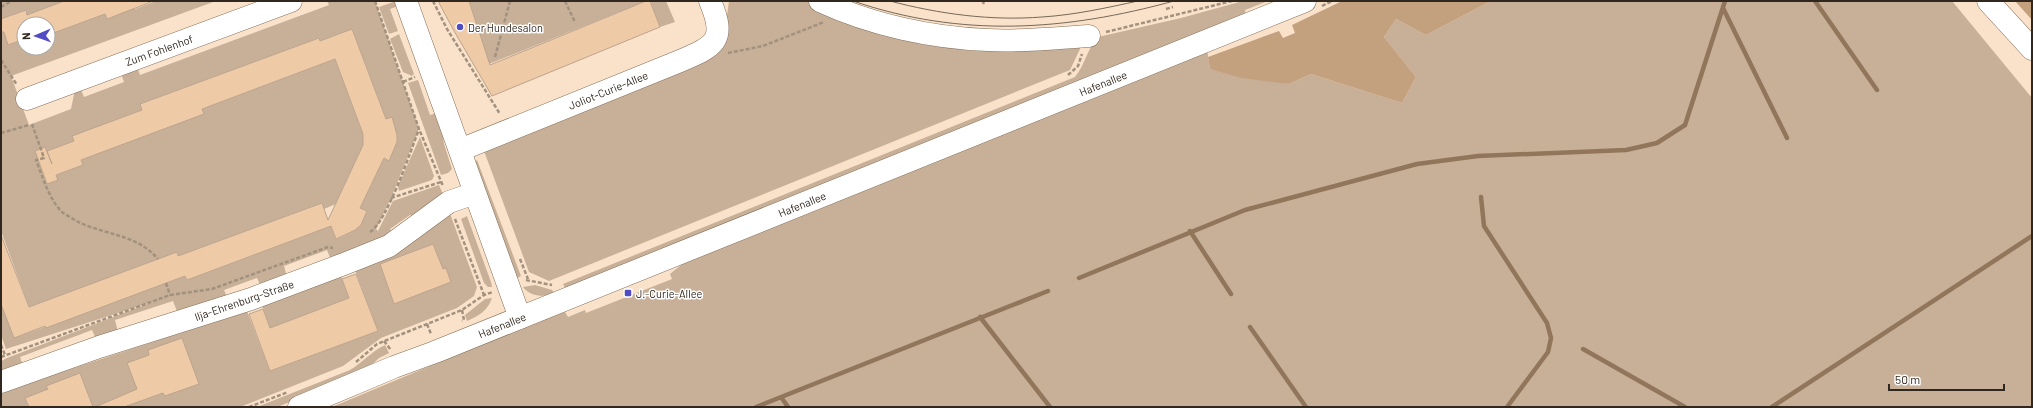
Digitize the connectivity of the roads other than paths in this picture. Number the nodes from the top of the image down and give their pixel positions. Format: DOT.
graph roads {
  1 [pos="291,1"];
  2 [pos="406,1"];
  3 [pos="820,1"];
  4 [pos="1306,1"];
  5 [pos="1996,4"];
  6 [pos="716,6"];
  7 [pos="1089,36"];
  8 [pos="2032,49"];
  9 [pos="27,99"];
  10 [pos="460,150"];
  11 [pos="475,193"];
  12 [pos="520,318"];
  13 [pos="1,382"];
  14 [pos="296,398"];
  1 -- 9 [label="street, Zum Fohlenhof"];
  2 -- 10 [label="street"];
  3 -- 7 [label="street"];
  4 -- 12 [label="street, Hafenallee"];
  5 -- 8 [label="street"];
  6 -- 10 [label="street, Joliot-Curie-Allee"];
  10 -- 11 [label="street"];
  11 -- 12 [label="street"];
  11 -- 13 [label="street, Ilja-Ehrenburg-Straße"];
  12 -- 14 [label="street, Hafenallee"];
}
